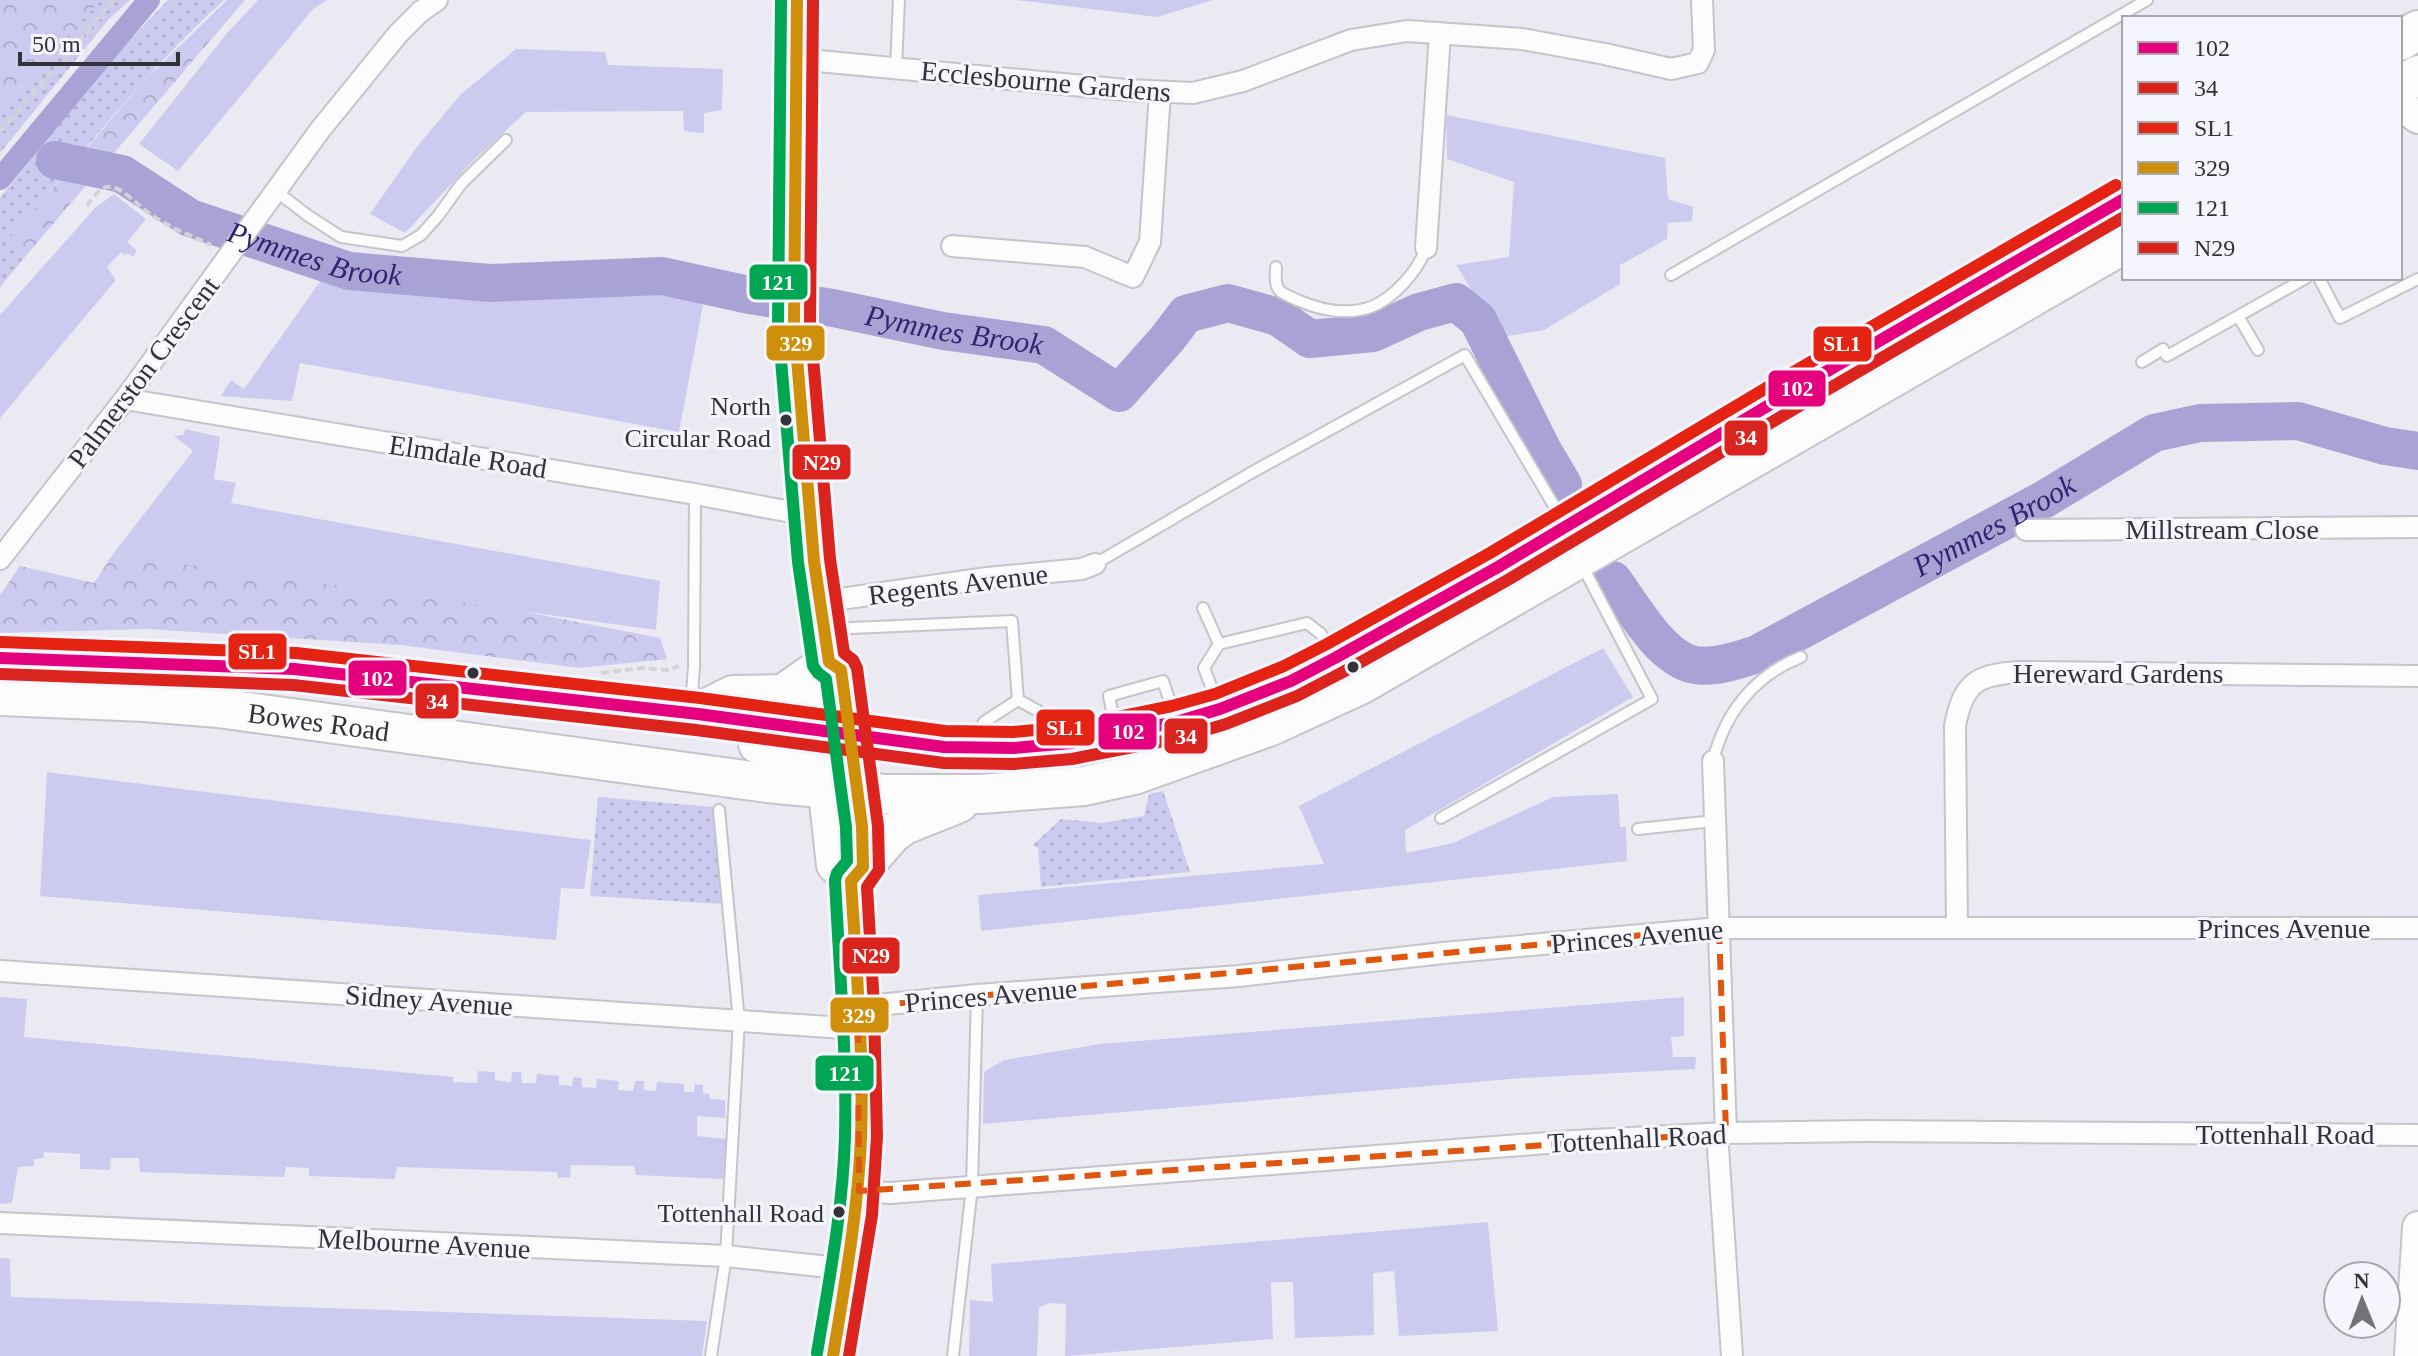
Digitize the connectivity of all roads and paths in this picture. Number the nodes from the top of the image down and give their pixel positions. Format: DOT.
graph roads {
  1 [pos="114,0"];
  2 [pos="437,0"];
  3 [pos="797,0"];
  4 [pos="899,0"];
  5 [pos="1702,0"];
  6 [pos="2147,0"];
  7 [pos="1440,33"];
  8 [pos="797,59"];
  9 [pos="896,68"];
  10 [pos="1160,92"];
  11 [pos="0,132"];
  12 [pos="506,140"];
  13 [pos="276,191"];
  14 [pos="2122,200"];
  15 [pos="87,206"];
  16 [pos="2122,245"];
  17 [pos="952,246"];
  18 [pos="1426,248"];
  19 [pos="233,252"];
  20 [pos="1276,267"];
  21 [pos="1671,275"];
  22 [pos="2418,279"];
  23 [pos="2302,280"];
  24 [pos="2320,280"];
  25 [pos="2238,316"];
  26 [pos="2258,350"];
  27 [pos="2142,362"];
  28 [pos="125,399"];
  29 [pos="695,494"];
  30 [pos="811,511"];
  31 [pos="2418,527"];
  32 [pos="2026,530"];
  33 [pos="1573,542"];
  34 [pos="0,559"];
  35 [pos="1095,564"];
  36 [pos="1203,608"];
  37 [pos="822,641"];
  38 [pos="1219,644"];
  39 [pos="1801,657"];
  40 [pos="0,658"];
  41 [pos="1335,658"];
  42 [pos="235,668"];
  43 [pos="2418,676"];
  44 [pos="0,696"];
  45 [pos="1018,700"];
  46 [pos="1220,709"];
  47 [pos="694,714"];
  48 [pos="1176,722"];
  49 [pos="1117,735"];
  50 [pos="1071,743"];
  51 [pos="972,749"];
  52 [pos="1177,759"];
  53 [pos="837,760"];
  54 [pos="1713,761"];
  55 [pos="971,794"];
  56 [pos="719,810"];
  57 [pos="1441,818"];
  58 [pos="1714,821"];
  59 [pos="1638,829"];
  60 [pos="857,874"];
  61 [pos="1957,927"];
  62 [pos="1719,928"];
  63 [pos="2418,928"];
  64 [pos="0,971"];
  65 [pos="977,995"];
  66 [pos="858,1018"];
  67 [pos="739,1021"];
  68 [pos="1722,1133"];
  69 [pos="2418,1135"];
  70 [pos="972,1187"];
  71 [pos="859,1191"];
  72 [pos="0,1223"];
  73 [pos="2418,1227"];
  74 [pos="726,1256"];
  75 [pos="848,1269"];
  76 [pos="711,1356"];
  77 [pos="833,1356"];
  78 [pos="953,1356"];
  79 [pos="1732,1356"];
  80 [pos="2410,1356"];
  1 -- 11 [label="path"];
  2 -- 13 [label="street, Palmerston Crescent"];
  3 -- 8 [label="main road"];
  4 -- 9 [label="lane"];
  5 -- 7 [label="street, Ecclesbourne Gardens"];
  6 -- 21 [label="lane"];
  7 -- 10 [label="street, Ecclesbourne Gardens"];
  7 -- 18 [label="street"];
  8 -- 9 [label="street, Ecclesbourne Gardens"];
  8 -- 30 [label="main road"];
  9 -- 10 [label="street, Ecclesbourne Gardens"];
  10 -- 17 [label="street"];
  12 -- 13 [label="lane"];
  13 -- 19 [label="street, Palmerston Crescent"];
  14 -- 33 [label="highway"];
  15 -- 19 [label="path"];
  16 -- 33 [label="highway"];
  18 -- 20 [label="lane"];
  19 -- 28 [label="street, Palmerston Crescent"];
  22 -- 24 [label="lane"];
  23 -- 25 [label="lane"];
  25 -- 26 [label="lane"];
  25 -- 27 [label="lane"];
  28 -- 29 [label="street, Elmdale Road"];
  28 -- 34 [label="street, Palmerston Crescent"];
  29 -- 30 [label="street, Elmdale Road"];
  29 -- 47 [label="lane"];
  30 -- 37 [label="main road"];
  31 -- 32 [label="street, Millstream Close"];
  33 -- 35 [label="lane"];
  33 -- 41 [label="highway"];
  33 -- 52 [label="highway"];
  33 -- 57 [label="lane"];
  35 -- 37 [label="street, Regents Avenue"];
  36 -- 38 [label="lane"];
  37 -- 45 [label="lane"];
  37 -- 47 [label="highway"];
  37 -- 53 [label="main road"];
  38 -- 41 [label="lane"];
  38 -- 46 [label="lane"];
  39 -- 54 [label="lane"];
  40 -- 42 [label="highway, Bowes Road"];
  41 -- 46 [label="highway"];
  42 -- 47 [label="highway, Bowes Road"];
  42 -- 53 [label="highway"];
  43 -- 61 [label="street, Hereward Gardens"];
  44 -- 53 [label="highway, Bowes Road"];
  45 -- 50 [label="lane"];
  45 -- 51 [label="lane"];
  46 -- 48 [label="highway"];
  47 -- 53 [label="highway, Bowes Road"];
  48 -- 49 [label="highway"];
  48 -- 49 [label="lane"];
  49 -- 50 [label="highway"];
  50 -- 51 [label="highway"];
  51 -- 53 [label="highway"];
  52 -- 53 [label="highway"];
  52 -- 55 [label="highway"];
  53 -- 55 [label="highway"];
  53 -- 60 [label="main road"];
  54 -- 58 [label="street"];
  55 -- 60 [label="highway"];
  56 -- 67 [label="lane"];
  58 -- 59 [label="lane"];
  58 -- 62 [label="street"];
  60 -- 66 [label="main road"];
  61 -- 62 [label="street, Princes Avenue"];
  61 -- 63 [label="street, Princes Avenue"];
  62 -- 65 [label="street, Princes Avenue"];
  62 -- 68 [label="street"];
  64 -- 67 [label="street, Sidney Avenue"];
  65 -- 66 [label="street, Princes Avenue"];
  65 -- 70 [label="lane"];
  66 -- 67 [label="street, Sidney Avenue"];
  66 -- 71 [label="main road"];
  67 -- 74 [label="lane"];
  68 -- 69 [label="street, Tottenhall Road"];
  68 -- 70 [label="street, Tottenhall Road"];
  68 -- 79 [label="street"];
  70 -- 71 [label="street, Tottenhall Road"];
  70 -- 78 [label="lane"];
  71 -- 75 [label="main road"];
  72 -- 74 [label="street, Melbourne Avenue"];
  73 -- 80 [label="street"];
  74 -- 75 [label="street, Melbourne Avenue"];
  74 -- 76 [label="lane"];
  75 -- 77 [label="main road"];
}
